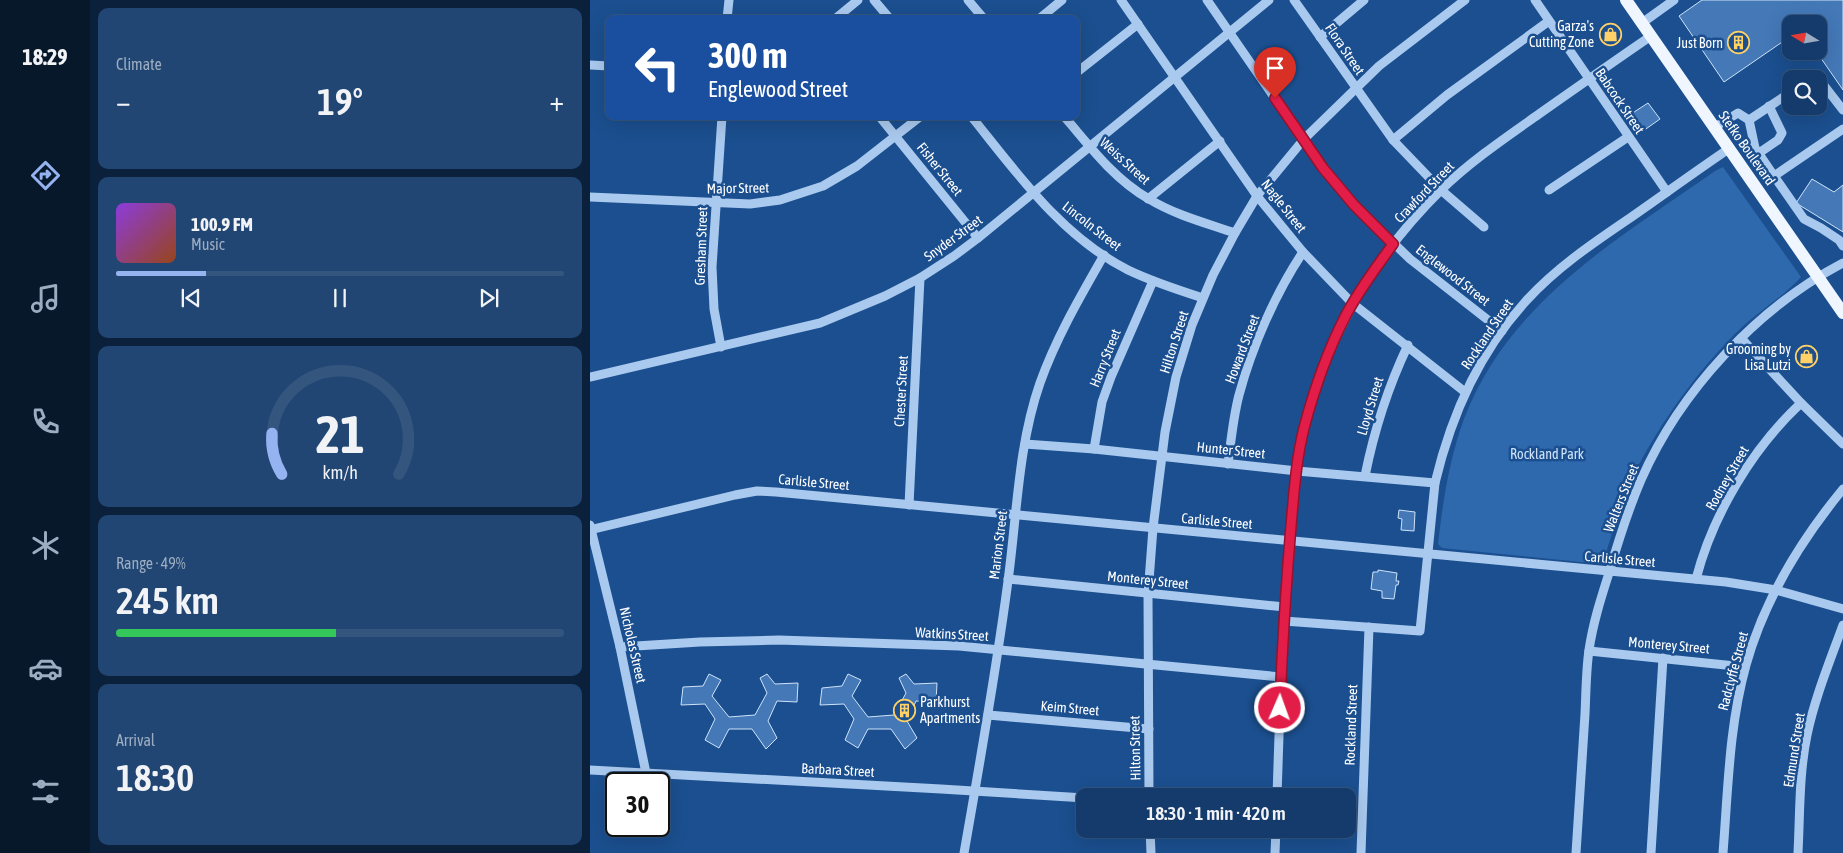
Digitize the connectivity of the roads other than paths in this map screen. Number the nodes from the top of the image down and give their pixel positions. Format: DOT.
graph roads {
  1 [pos="729,0"];
  2 [pos="858,0"];
  3 [pos="874,0"];
  4 [pos="968,0"];
  5 [pos="1062,0"];
  6 [pos="1121,0"];
  7 [pos="1207,0"];
  8 [pos="1269,0"];
  9 [pos="1294,0"];
  10 [pos="1364,0"];
  11 [pos="1465,0"];
  12 [pos="1535,0"];
  13 [pos="1626,0"];
  14 [pos="1674,0"];
  15 [pos="728,15"];
  16 [pos="839,15"];
  17 [pos="887,15"];
  18 [pos="981,15"];
  19 [pos="1045,15"];
  20 [pos="1549,21"];
  21 [pos="1642,23"];
  22 [pos="1138,24"];
  23 [pos="1230,33"];
  24 [pos="1651,36"];
  25 [pos="1320,37"];
  26 [pos="590,65"];
  27 [pos="605,66"];
  28 [pos="1080,70"];
  29 [pos="1174,76"];
  30 [pos="1589,79"];
  31 [pos="1355,88"];
  32 [pos="1827,89"];
  33 [pos="1782,98"];
  34 [pos="1769,106"];
  35 [pos="1843,110"];
  36 [pos="722,120"];
  37 [pos="882,120"];
  38 [pos="916,120"];
  39 [pos="974,120"];
  40 [pos="1067,120"];
  41 [pos="1749,120"];
  42 [pos="1715,127"];
  43 [pos="1843,129"];
  44 [pos="896,137"];
  45 [pos="1628,137"];
  46 [pos="1304,139"];
  47 [pos="1393,140"];
  48 [pos="1220,141"];
  49 [pos="1090,148"];
  50 [pos="1730,148"];
  51 [pos="1759,153"];
  52 [pos="1774,176"];
  53 [pos="1442,190"];
  54 [pos="1549,190"];
  55 [pos="1667,192"];
  56 [pos="1034,193"];
  57 [pos="1257,196"];
  58 [pos="590,197"];
  59 [pos="1148,199"];
  60 [pos="716,203"];
  61 [pos="1484,227"];
  62 [pos="1234,233"];
  63 [pos="978,238"];
  64 [pos="1393,244"];
  65 [pos="1843,246"];
  66 [pos="1303,252"];
  67 [pos="1104,255"];
  68 [pos="1843,264"];
  69 [pos="1817,277"];
  70 [pos="920,278"];
  71 [pos="1153,281"];
  72 [pos="1204,298"];
  73 [pos="1352,303"];
  74 [pos="1843,314"];
  75 [pos="1502,330"];
  76 [pos="1741,338"];
  77 [pos="1408,346"];
  78 [pos="721,347"];
  79 [pos="590,377"];
  80 [pos="1466,392"];
  81 [pos="1801,403"];
  82 [pos="1025,444"];
  83 [pos="1843,444"];
  84 [pos="1094,449"];
  85 [pos="1161,457"];
  86 [pos="1228,464"];
  87 [pos="1296,471"];
  88 [pos="1365,476"];
  89 [pos="1435,483"];
  90 [pos="1843,489"];
  91 [pos="909,505"];
  92 [pos="1015,515"];
  93 [pos="590,528"];
  94 [pos="1153,528"];
  95 [pos="1290,542"];
  96 [pos="1427,555"];
  97 [pos="1609,572"];
  98 [pos="1008,579"];
  99 [pos="1696,579"];
  100 [pos="1776,590"];
  101 [pos="1148,594"];
  102 [pos="1285,607"];
  103 [pos="1843,609"];
  104 [pos="1284,621"];
  105 [pos="1843,625"];
  106 [pos="1369,628"];
  107 [pos="620,647"];
  108 [pos="998,650"];
  109 [pos="1589,651"];
  110 [pos="1663,658"];
  111 [pos="1147,664"];
  112 [pos="1745,667"];
  113 [pos="1281,677"];
  114 [pos="988,715"];
  115 [pos="1149,730"];
  116 [pos="590,770"];
  117 [pos="627,772"];
  118 [pos="646,772"];
  119 [pos="670,774"];
  120 [pos="1149,788"];
  121 [pos="1277,788"];
  122 [pos="975,792"];
  123 [pos="1076,798"];
  124 [pos="1150,838"];
  125 [pos="1276,838"];
  126 [pos="964,853"];
  127 [pos="1150,853"];
  128 [pos="1275,853"];
  129 [pos="1360,853"];
  130 [pos="1576,853"];
  131 [pos="1650,853"];
  132 [pos="1723,853"];
  133 [pos="1798,853"];
  1 -- 15 [label="street"];
  2 -- 16 [label="street"];
  3 -- 17 [label="street"];
  4 -- 18 [label="street"];
  5 -- 19 [label="street"];
  6 -- 22 [label="street, Nagle Street"];
  7 -- 23 [label="street, Englewood Street"];
  8 -- 23 [label="street, Snyder Street"];
  9 -- 25 [label="street, Flora Street"];
  10 -- 25 [label="street"];
  11 -- 31 [label="street, Hilton Street"];
  12 -- 20 [label="street, Babcock Street"];
  13 -- 21 [label="main road, Stefko Boulevard"];
  14 -- 21 [label="street"];
  20 -- 30 [label="street, Babcock Street"];
  20 -- 47 [label="street"];
  21 -- 24 [label="main road, Stefko Boulevard"];
  22 -- 28 [label="street"];
  22 -- 29 [label="street, Nagle Street"];
  23 -- 29 [label="street, Snyder Street"];
  23 -- 46 [label="street, Englewood Street"];
  24 -- 30 [label="street, Crawford Street"];
  24 -- 42 [label="main road, Stefko Boulevard"];
  25 -- 31 [label="street, Flora Street"];
  26 -- 27 [label="street"];
  29 -- 48 [label="street, Nagle Street"];
  29 -- 49 [label="street, Snyder Street"];
  30 -- 45 [label="street, Babcock Street"];
  30 -- 53 [label="street, Crawford Street"];
  31 -- 46 [label="street, Hilton Street"];
  31 -- 47 [label="street, Flora Street"];
  32 -- 35 [label="street"];
  33 -- 34 [label="street"];
  34 -- 41 [label="street"];
  34 -- 51 [label="street"];
  36 -- 60 [label="street, Gresham Street"];
  37 -- 44 [label="street, Fisher Street"];
  38 -- 44 [label="street, Major Street"];
  39 -- 56 [label="street, Lincoln Street"];
  40 -- 49 [label="street, Weiss Street"];
  41 -- 42 [label="street"];
  41 -- 51 [label="street"];
  42 -- 50 [label="main road, Stefko Boulevard"];
  43 -- 52 [label="street"];
  44 -- 60 [label="street, Major Street"];
  44 -- 63 [label="street, Fisher Street"];
  45 -- 54 [label="street"];
  45 -- 55 [label="street, Babcock Street"];
  46 -- 57 [label="street, Hilton Street"];
  46 -- 64 [label="street, Englewood Street"];
  47 -- 53 [label="street, Flora Street"];
  48 -- 57 [label="street, Nagle Street"];
  48 -- 59 [label="street"];
  49 -- 56 [label="street, Snyder Street"];
  49 -- 59 [label="street, Weiss Street"];
  50 -- 55 [label="street, Rockland Street"];
  50 -- 69 [label="main road, Stefko Boulevard"];
  51 -- 52 [label="street"];
  52 -- 65 [label="street"];
  53 -- 61 [label="street, Flora Street"];
  53 -- 64 [label="street, Crawford Street"];
  55 -- 75 [label="street, Rockland Street"];
  56 -- 63 [label="street, Snyder Street"];
  56 -- 67 [label="street, Lincoln Street"];
  57 -- 62 [label="street, Hilton Street"];
  57 -- 66 [label="street, Nagle Street"];
  58 -- 60 [label="street, Major Street"];
  59 -- 62 [label="street, Weiss Street"];
  60 -- 78 [label="street, Gresham Street"];
  62 -- 72 [label="street, Hilton Street"];
  63 -- 70 [label="street, Snyder Street"];
  64 -- 73 [label="street, Crawford Street"];
  64 -- 75 [label="street, Englewood Street"];
  66 -- 73 [label="street, Nagle Street"];
  66 -- 86 [label="street, Howard Street"];
  67 -- 71 [label="street, Lincoln Street"];
  67 -- 82 [label="street, Marion Street"];
  68 -- 69 [label="street, Walters Street"];
  69 -- 74 [label="main road, Stefko Boulevard"];
  69 -- 76 [label="street, Walters Street"];
  70 -- 78 [label="street, Snyder Street"];
  70 -- 91 [label="street, Chester Street"];
  71 -- 72 [label="street, Lincoln Street"];
  71 -- 84 [label="street, Harry Street"];
  72 -- 85 [label="street, Hilton Street"];
  73 -- 77 [label="street, Nagle Street"];
  73 -- 87 [label="street, Crawford Street"];
  75 -- 80 [label="street, Rockland Street"];
  76 -- 81 [label="street"];
  76 -- 97 [label="street, Walters Street"];
  77 -- 80 [label="street, Nagle Street"];
  77 -- 88 [label="street, Lloyd Street"];
  78 -- 79 [label="street, Snyder Street"];
  80 -- 89 [label="street, Rockland Street"];
  81 -- 83 [label="street"];
  81 -- 99 [label="street, Rodney Street"];
  82 -- 84 [label="street, Hunter Street"];
  82 -- 92 [label="street, Marion Street"];
  84 -- 85 [label="street, Hunter Street"];
  85 -- 86 [label="street, Hunter Street"];
  85 -- 94 [label="street, Hilton Street"];
  86 -- 87 [label="street, Hunter Street"];
  87 -- 88 [label="street, Hunter Street"];
  87 -- 95 [label="street, Crawford Street"];
  88 -- 89 [label="street, Hunter Street"];
  89 -- 96 [label="street, Rockland Street"];
  90 -- 100 [label="street, Radclyffe Street"];
  91 -- 92 [label="street, Carlisle Street"];
  91 -- 93 [label="street, Carlisle Street"];
  92 -- 94 [label="street, Carlisle Street"];
  92 -- 98 [label="street, Marion Street"];
  93 -- 107 [label="street, Nicholas Street"];
  94 -- 95 [label="street, Carlisle Street"];
  94 -- 101 [label="street, Hilton Street"];
  95 -- 96 [label="street, Carlisle Street"];
  95 -- 102 [label="street, Crawford Street"];
  96 -- 97 [label="street, Carlisle Street"];
  96 -- 106 [label="street, Rockland Street"];
  97 -- 99 [label="street, Carlisle Street"];
  97 -- 109 [label="street, Walters Street"];
  98 -- 101 [label="street, Monterey Street"];
  98 -- 108 [label="street, Marion Street"];
  99 -- 100 [label="street, Carlisle Street"];
  100 -- 103 [label="street, Carlisle Street"];
  100 -- 112 [label="street, Radclyffe Street"];
  101 -- 102 [label="street, Monterey Street"];
  101 -- 111 [label="street, Hilton Street"];
  102 -- 104 [label="street, Crawford Street"];
  104 -- 106 [label="street"];
  104 -- 113 [label="street, Crawford Street"];
  105 -- 133 [label="street, Edmund Street"];
  106 -- 129 [label="street, Rockland Street"];
  107 -- 108 [label="street, Watkins Street"];
  107 -- 118 [label="street, Nicholas Street"];
  108 -- 111 [label="street, Watkins Street"];
  108 -- 114 [label="street, Marion Street"];
  109 -- 110 [label="street, Monterey Street"];
  109 -- 130 [label="street, Walters Street"];
  110 -- 112 [label="street, Monterey Street"];
  110 -- 131 [label="street"];
  111 -- 113 [label="street, Watkins Street"];
  111 -- 115 [label="street, Hilton Street"];
  112 -- 132 [label="street, Radclyffe Street"];
  113 -- 121 [label="street, Crawford Street"];
  114 -- 115 [label="street, Keim Street"];
  114 -- 122 [label="street, Marion Street"];
  115 -- 120 [label="street, Hilton Street"];
  116 -- 117 [label="street, Barbara Street"];
  119 -- 122 [label="street, Barbara Street"];
  122 -- 123 [label="street, Barbara Street"];
  122 -- 126 [label="street, Marion Street"];
  124 -- 127 [label="street"];
  125 -- 128 [label="street"];
}
